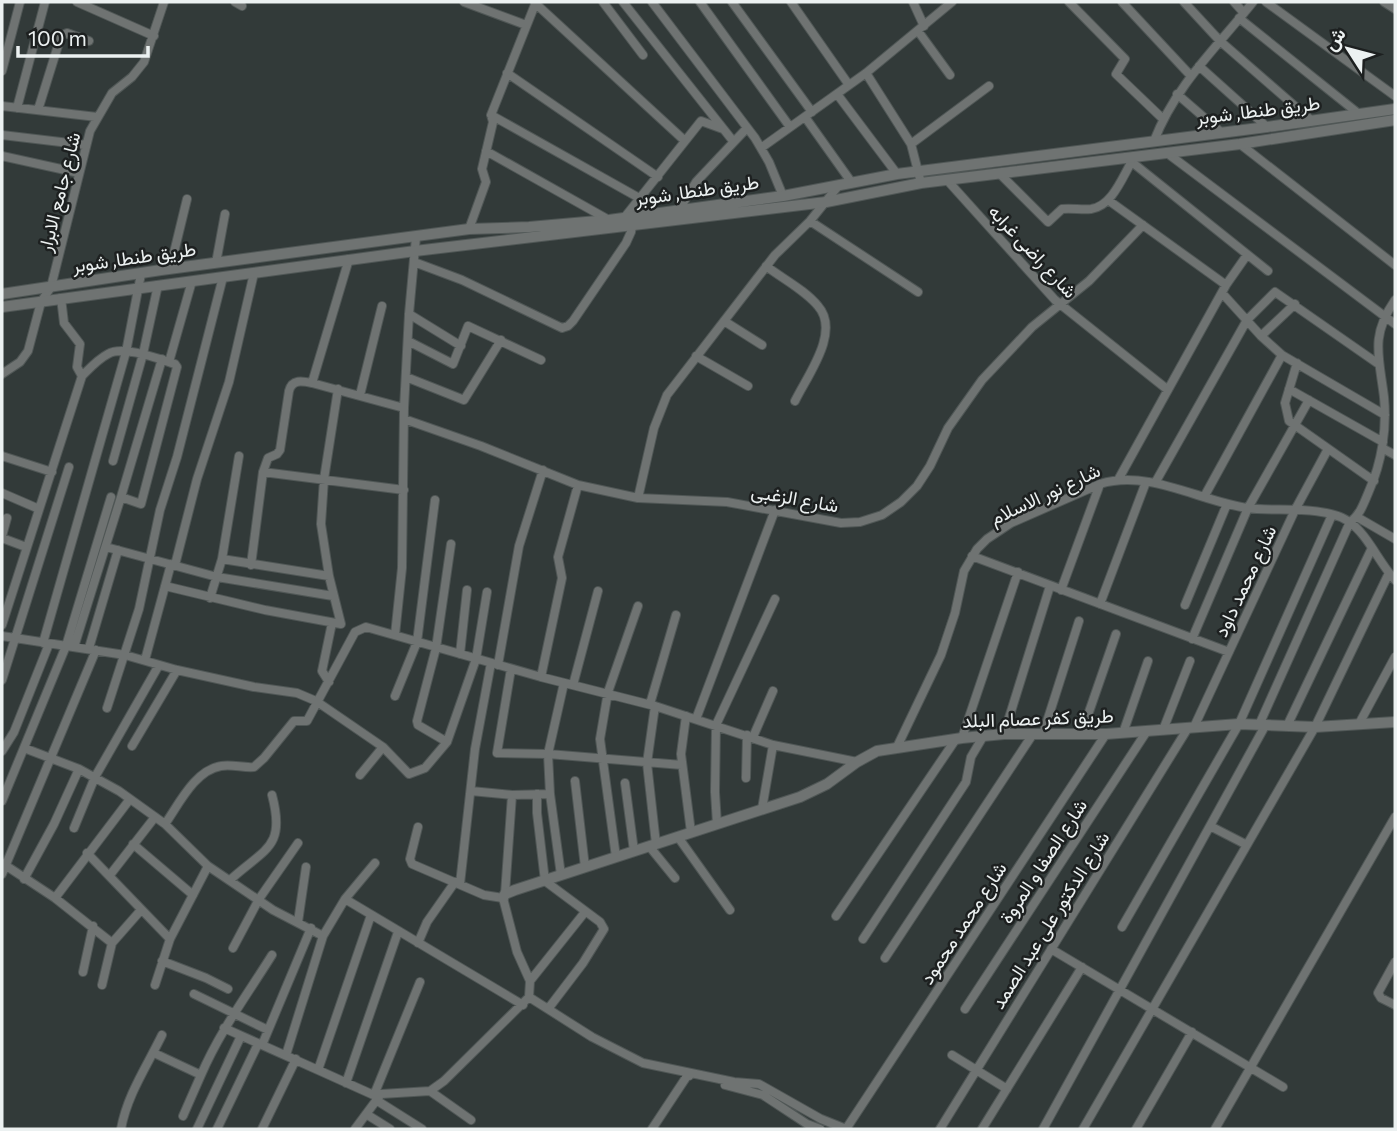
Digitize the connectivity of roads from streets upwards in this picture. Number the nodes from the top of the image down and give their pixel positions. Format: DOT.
graph roads {
  1 [pos="20,2"];
  2 [pos="45,2"];
  3 [pos="76,2"];
  4 [pos="164,2"];
  5 [pos="464,2"];
  6 [pos="536,2"];
  7 [pos="603,2"];
  8 [pos="623,2"];
  9 [pos="652,2"];
  10 [pos="700,2"];
  11 [pos="732,2"];
  12 [pos="791,2"];
  13 [pos="913,2"];
  14 [pos="952,2"];
  15 [pos="1069,2"];
  16 [pos="1122,2"];
  17 [pos="1184,2"];
  18 [pos="1234,2"];
  19 [pos="1252,2"];
  20 [pos="1266,2"];
  21 [pos="1384,2"];
  22 [pos="1395,9"];
  23 [pos="1242,16"];
  24 [pos="526,25"];
  25 [pos="921,28"];
  26 [pos="154,36"];
  27 [pos="89,41"];
  28 [pos="1220,41"];
  29 [pos="643,55"];
  30 [pos="1199,66"];
  31 [pos="2,71"];
  32 [pos="866,73"];
  33 [pos="507,74"];
  34 [pos="950,75"];
  35 [pos="1191,76"];
  36 [pos="849,85"];
  37 [pos="989,86"];
  38 [pos="837,94"];
  39 [pos="1177,94"];
  40 [pos="1395,96"];
  41 [pos="2,106"];
  42 [pos="17,108"];
  43 [pos="1395,109"];
  44 [pos="38,110"];
  45 [pos="808,114"];
  46 [pos="1359,114"];
  47 [pos="491,115"];
  48 [pos="97,117"];
  49 [pos="1163,119"];
  50 [pos="1395,120"];
  51 [pos="1312,121"];
  52 [pos="790,127"];
  53 [pos="1267,127"];
  54 [pos="747,128"];
  55 [pos="724,130"];
  56 [pos="1222,133"];
  57 [pos="2,135"];
  58 [pos="685,141"];
  59 [pos="733,141"];
  60 [pos="1154,141"];
  61 [pos="1135,143"];
  62 [pos="911,144"];
  63 [pos="1240,144"];
  64 [pos="86,145"];
  65 [pos="761,148"];
  66 [pos="486,151"];
  67 [pos="1167,153"];
  68 [pos="2,156"];
  69 [pos="1131,158"];
  70 [pos="919,171"];
  71 [pos="79,173"];
  72 [pos="999,173"];
  73 [pos="897,174"];
  74 [pos="658,177"];
  75 [pos="947,180"];
  76 [pos="852,183"];
  77 [pos="921,183"];
  78 [pos="839,185"];
  79 [pos="783,196"];
  80 [pos="187,199"];
  81 [pos="640,199"];
  82 [pos="1108,200"];
  83 [pos="826,202"];
  84 [pos="678,210"];
  85 [pos="225,214"];
  86 [pos="609,220"];
  87 [pos="630,220"];
  88 [pos="810,221"];
  89 [pos="1143,225"];
  90 [pos="469,229"];
  91 [pos="416,237"];
  92 [pos="1247,255"];
  93 [pos="414,256"];
  94 [pos="349,259"];
  95 [pos="216,263"];
  96 [pos="1395,265"];
  97 [pos="766,266"];
  98 [pos="170,269"];
  99 [pos="1268,271"];
  100 [pos="254,273"];
  101 [pos="141,274"];
  102 [pos="223,277"];
  103 [pos="192,281"];
  104 [pos="158,285"];
  105 [pos="51,287"];
  106 [pos="138,289"];
  107 [pos="1224,289"];
  108 [pos="918,292"];
  109 [pos="2,295"];
  110 [pos="61,298"];
  111 [pos="1395,300"];
  112 [pos="41,302"];
  113 [pos="1059,304"];
  114 [pos="1295,304"];
  115 [pos="382,306"];
  116 [pos="2,307"];
  117 [pos="409,314"];
  118 [pos="1384,317"];
  119 [pos="1247,320"];
  120 [pos="724,321"];
  121 [pos="1395,324"];
  122 [pos="1261,336"];
  123 [pos="501,340"];
  124 [pos="408,341"];
  125 [pos="762,345"];
  126 [pos="461,346"];
  127 [pos="126,352"];
  128 [pos="143,354"];
  129 [pos="1282,355"];
  130 [pos="696,356"];
  131 [pos="541,360"];
  132 [pos="165,361"];
  133 [pos="1297,363"];
  134 [pos="1377,363"];
  135 [pos="2,374"];
  136 [pos="82,376"];
  137 [pos="406,377"];
  138 [pos="312,383"];
  139 [pos="748,386"];
  140 [pos="338,389"];
  141 [pos="1289,389"];
  142 [pos="1168,390"];
  143 [pos="360,395"];
  144 [pos="1309,400"];
  145 [pos="795,401"];
  146 [pos="404,408"];
  147 [pos="1385,415"];
  148 [pos="404,419"];
  149 [pos="1294,425"];
  150 [pos="1383,445"];
  151 [pos="1328,449"];
  152 [pos="2,456"];
  153 [pos="239,456"];
  154 [pos="1395,456"];
  155 [pos="113,461"];
  156 [pos="69,467"];
  157 [pos="543,470"];
  158 [pos="52,472"];
  159 [pos="263,472"];
  160 [pos="324,479"];
  161 [pos="1118,480"];
  162 [pos="1374,481"];
  163 [pos="1150,483"];
  164 [pos="1100,484"];
  165 [pos="578,485"];
  166 [pos="404,490"];
  167 [pos="2,493"];
  168 [pos="111,496"];
  169 [pos="121,497"];
  170 [pos="1204,497"];
  171 [pos="638,498"];
  172 [pos="435,500"];
  173 [pos="1227,503"];
  174 [pos="1248,508"];
  175 [pos="40,509"];
  176 [pos="775,510"];
  177 [pos="1296,510"];
  178 [pos="1332,515"];
  179 [pos="7,517"];
  180 [pos="1353,520"];
  181 [pos="2,537"];
  182 [pos="1395,539"];
  183 [pos="451,544"];
  184 [pos="26,547"];
  185 [pos="106,547"];
  186 [pos="118,550"];
  187 [pos="1371,550"];
  188 [pos="972,556"];
  189 [pos="151,558"];
  190 [pos="222,559"];
  191 [pos="173,564"];
  192 [pos="251,565"];
  193 [pos="1018,572"];
  194 [pos="329,576"];
  195 [pos="1393,576"];
  196 [pos="217,577"];
  197 [pos="165,586"];
  198 [pos="1050,586"];
  199 [pos="467,590"];
  200 [pos="1061,590"];
  201 [pos="598,591"];
  202 [pos="487,592"];
  203 [pos="334,596"];
  204 [pos="210,598"];
  205 [pos="775,599"];
  206 [pos="1100,604"];
  207 [pos="1185,605"];
  208 [pos="638,606"];
  209 [pos="676,615"];
  210 [pos="1079,621"];
  211 [pos="332,623"];
  212 [pos="2,625"];
  213 [pos="1116,634"];
  214 [pos="395,635"];
  215 [pos="2,636"];
  216 [pos="16,639"];
  217 [pos="1192,639"];
  218 [pos="417,642"];
  219 [pos="46,643"];
  220 [pos="70,647"];
  221 [pos="436,648"];
  222 [pos="93,649"];
  223 [pos="1229,652"];
  224 [pos="125,654"];
  225 [pos="460,654"];
  226 [pos="1395,657"];
  227 [pos="476,659"];
  228 [pos="145,660"];
  229 [pos="1149,661"];
  230 [pos="1190,661"];
  231 [pos="494,664"];
  232 [pos="159,665"];
  233 [pos="511,668"];
  234 [pos="177,670"];
  235 [pos="541,677"];
  236 [pos="2,680"];
  237 [pos="329,682"];
  238 [pos="564,683"];
  239 [pos="573,685"];
  240 [pos="773,691"];
  241 [pos="608,692"];
  242 [pos="395,696"];
  243 [pos="316,701"];
  244 [pos="652,705"];
  245 [pos="107,708"];
  246 [pos="686,716"];
  247 [pos="696,719"];
  248 [pos="1360,722"];
  249 [pos="1395,722"];
  250 [pos="1239,724"];
  251 [pos="716,725"];
  252 [pos="1262,725"];
  253 [pos="1287,726"];
  254 [pos="1315,727"];
  255 [pos="1191,728"];
  256 [pos="1163,730"];
  257 [pos="1147,731"];
  258 [pos="1122,733"];
  259 [pos="1004,734"];
  260 [pos="1038,734"];
  261 [pos="1106,734"];
  262 [pos="984,735"];
  263 [pos="1082,735"];
  264 [pos="750,736"];
  265 [pos="959,738"];
  266 [pos="447,742"];
  267 [pos="773,744"];
  268 [pos="4,745"];
  269 [pos="132,746"];
  270 [pos="383,747"];
  271 [pos="897,747"];
  272 [pos="24,748"];
  273 [pos="548,754"];
  274 [pos="52,758"];
  275 [pos="602,758"];
  276 [pos="857,762"];
  277 [pos="647,763"];
  278 [pos="682,765"];
  279 [pos="79,769"];
  280 [pos="360,775"];
  281 [pos="95,777"];
  282 [pos="746,778"];
  283 [pos="575,781"];
  284 [pos="625,783"];
  285 [pos="471,791"];
  286 [pos="537,794"];
  287 [pos="551,794"];
  288 [pos="272,795"];
  289 [pos="512,795"];
  290 [pos="130,799"];
  291 [pos="2,800"];
  292 [pos="762,809"];
  293 [pos="155,817"];
  294 [pos="1395,817"];
  295 [pos="165,824"];
  296 [pos="717,824"];
  297 [pos="1210,826"];
  298 [pos="418,827"];
  299 [pos="74,828"];
  300 [pos="691,832"];
  301 [pos="677,837"];
  302 [pos="298,843"];
  303 [pos="133,844"];
  304 [pos="652,845"];
  305 [pos="1247,845"];
  306 [pos="634,851"];
  307 [pos="87,853"];
  308 [pos="616,857"];
  309 [pos="375,863"];
  310 [pos="4,864"];
  311 [pos="208,866"];
  312 [pos="306,867"];
  313 [pos="585,867"];
  314 [pos="2,874"];
  315 [pos="110,875"];
  316 [pos="561,875"];
  317 [pos="675,878"];
  318 [pos="24,879"];
  319 [pos="230,880"];
  320 [pos="545,881"];
  321 [pos="457,883"];
  322 [pos="193,895"];
  323 [pos="504,896"];
  324 [pos="55,898"];
  325 [pos="259,899"];
  326 [pos="345,899"];
  327 [pos="142,910"];
  328 [pos="730,910"];
  329 [pos="585,912"];
  330 [pos="371,915"];
  331 [pos="836,916"];
  332 [pos="298,922"];
  333 [pos="93,926"];
  334 [pos="1122,927"];
  335 [pos="311,928"];
  336 [pos="398,932"];
  337 [pos="323,936"];
  338 [pos="170,939"];
  339 [pos="863,939"];
  340 [pos="112,943"];
  341 [pos="418,943"];
  342 [pos="233,948"];
  343 [pos="1051,949"];
  344 [pos="272,955"];
  345 [pos="886,958"];
  346 [pos="162,961"];
  347 [pos="1395,962"];
  348 [pos="1082,967"];
  349 [pos="83,972"];
  350 [pos="530,981"];
  351 [pos="420,982"];
  352 [pos="102,985"];
  353 [pos="155,985"];
  354 [pos="228,989"];
  355 [pos="1120,990"];
  356 [pos="194,994"];
  357 [pos="526,1001"];
  358 [pos="1395,1005"];
  359 [pos="548,1009"];
  360 [pos="965,1009"];
  361 [pos="1153,1009"];
  362 [pos="233,1011"];
  363 [pos="223,1028"];
  364 [pos="268,1030"];
  365 [pos="1192,1032"];
  366 [pos="162,1035"];
  367 [pos="242,1036"];
  368 [pos="260,1045"];
  369 [pos="153,1053"];
  370 [pos="286,1055"];
  371 [pos="952,1055"];
  372 [pos="296,1059"];
  373 [pos="1250,1067"];
  374 [pos="318,1069"];
  375 [pos="976,1070"];
  376 [pos="688,1073"];
  377 [pos="201,1075"];
  378 [pos="346,1083"];
  379 [pos="1283,1087"];
  380 [pos="1007,1089"];
  381 [pos="430,1091"];
  382 [pos="376,1097"];
  383 [pos="366,1114"];
  384 [pos="183,1116"];
  385 [pos="471,1120"];
  386 [pos="121,1129"];
  387 [pos="197,1129"];
  388 [pos="217,1129"];
  389 [pos="262,1129"];
  390 [pos="355,1129"];
  391 [pos="390,1129"];
  392 [pos="422,1129"];
  393 [pos="652,1129"];
  394 [pos="820,1129"];
  395 [pos="846,1129"];
  396 [pos="940,1129"];
  397 [pos="982,1129"];
  398 [pos="1044,1129"];
  399 [pos="1083,1129"];
  400 [pos="1136,1129"];
  401 [pos="1215,1129"];
  1 -- 31 [label="street"];
  2 -- 42 [label="street"];
  3 -- 26 [label="street"];
  4 -- 26 [label="street, شارع جامع الابرار"];
  5 -- 24 [label="street"];
  6 -- 24 [label="street"];
  6 -- 58 [label="street"];
  7 -- 29 [label="street"];
  8 -- 55 [label="street"];
  9 -- 54 [label="street"];
  10 -- 52 [label="street"];
  11 -- 45 [label="street"];
  12 -- 36 [label="street"];
  13 -- 25 [label="street"];
  14 -- 25 [label="street"];
  15 -- 49 [label="street"];
  16 -- 35 [label="street"];
  17 -- 28 [label="street"];
  18 -- 23 [label="street"];
  19 -- 23 [label="street"];
  20 -- 40 [label="street"];
  21 -- 22 [label="street"];
  23 -- 28 [label="street"];
  23 -- 46 [label="street"];
  24 -- 33 [label="street"];
  25 -- 32 [label="street"];
  25 -- 34 [label="street"];
  26 -- 48 [label="street, شارع جامع الابرار"];
  27 -- 44 [label="street"];
  28 -- 30 [label="street"];
  28 -- 51 [label="street"];
  30 -- 35 [label="street"];
  30 -- 53 [label="street"];
  32 -- 36 [label="street"];
  32 -- 62 [label="street"];
  33 -- 47 [label="street"];
  33 -- 74 [label="street"];
  35 -- 39 [label="street"];
  36 -- 38 [label="street"];
  37 -- 62 [label="street"];
  38 -- 45 [label="street"];
  38 -- 73 [label="street"];
  39 -- 49 [label="street"];
  39 -- 56 [label="street"];
  41 -- 42 [label="street"];
  42 -- 44 [label="street"];
  43 -- 46 [label="street, طريق طنطا, شوبر"];
  44 -- 48 [label="street"];
  45 -- 52 [label="street"];
  45 -- 76 [label="street"];
  46 -- 51 [label="street, طريق طنطا, شوبر"];
  47 -- 66 [label="street"];
  47 -- 81 [label="street"];
  48 -- 64 [label="street, شارع جامع الابرار"];
  49 -- 60 [label="street"];
  50 -- 63 [label="street, طريق طنطا, شوبر"];
  51 -- 53 [label="street, طريق طنطا, شوبر"];
  52 -- 65 [label="street"];
  53 -- 56 [label="street, طريق طنطا, شوبر"];
  54 -- 59 [label="street"];
  54 -- 65 [label="street"];
  55 -- 58 [label="street"];
  55 -- 59 [label="street"];
  56 -- 60 [label="street, طريق طنطا, شوبر"];
  57 -- 64 [label="street"];
  58 -- 74 [label="street"];
  59 -- 84 [label="street"];
  60 -- 61 [label="street, طريق طنطا, شوبر"];
  61 -- 69 [label="street"];
  61 -- 70 [label="street, طريق طنطا, شوبر"];
  62 -- 70 [label="street"];
  63 -- 67 [label="street, طريق طنطا, شوبر"];
  63 -- 96 [label="street"];
  64 -- 71 [label="street, شارع جامع الابرار"];
  65 -- 79 [label="street"];
  66 -- 86 [label="street"];
  66 -- 90 [label="street"];
  67 -- 69 [label="street, طريق طنطا, شوبر"];
  67 -- 118 [label="street"];
  68 -- 71 [label="street"];
  69 -- 72 [label="street, طريق طنطا, شوبر"];
  69 -- 82 [label="street"];
  69 -- 92 [label="street"];
  70 -- 73 [label="street, طريق طنطا, شوبر"];
  70 -- 77 [label="street"];
  71 -- 105 [label="street, شارع جامع الابرار"];
  72 -- 75 [label="street, طريق طنطا, شوبر"];
  72 -- 82 [label="street"];
  73 -- 76 [label="street, طريق طنطا, شوبر"];
  74 -- 81 [label="street"];
  75 -- 77 [label="street, طريق طنطا, شوبر"];
  75 -- 113 [label="street, شارع راضى غرابه"];
  76 -- 78 [label="street, طريق طنطا, شوبر"];
  77 -- 83 [label="street, طريق طنطا, شوبر"];
  78 -- 79 [label="street, طريق طنطا, شوبر"];
  78 -- 83 [label="street"];
  79 -- 84 [label="street, طريق طنطا, شوبر"];
  80 -- 98 [label="street"];
  81 -- 87 [label="street"];
  82 -- 89 [label="street"];
  83 -- 87 [label="street, طريق طنطا, شوبر"];
  83 -- 88 [label="street"];
  84 -- 87 [label="street, طريق طنطا, شوبر"];
  85 -- 95 [label="street"];
  86 -- 87 [label="street, طريق طنطا, شوبر"];
  86 -- 90 [label="street, طريق طنطا, شوبر"];
  87 -- 93 [label="street, طريق طنطا, شوبر"];
  87 -- 93 [label="street"];
  88 -- 97 [label="street"];
  88 -- 108 [label="street"];
  89 -- 107 [label="street"];
  89 -- 113 [label="street, شارع الزغبى"];
  90 -- 91 [label="street, طريق طنطا, شوبر"];
  91 -- 93 [label="street"];
  91 -- 95 [label="street, طريق طنطا, شوبر"];
  92 -- 99 [label="street"];
  92 -- 107 [label="street"];
  93 -- 94 [label="street, طريق طنطا, شوبر"];
  93 -- 117 [label="street"];
  94 -- 100 [label="street, طريق طنطا, شوبر"];
  94 -- 138 [label="street"];
  95 -- 98 [label="street, طريق طنطا, شوبر"];
  97 -- 120 [label="street"];
  97 -- 145 [label="street"];
  98 -- 101 [label="street, طريق طنطا, شوبر"];
  100 -- 102 [label="street, طريق طنطا, شوبر"];
  100 -- 191 [label="street"];
  101 -- 105 [label="street, طريق طنطا, شوبر"];
  101 -- 106 [label="street"];
  102 -- 103 [label="street, طريق طنطا, شوبر"];
  102 -- 189 [label="street"];
  103 -- 104 [label="street, طريق طنطا, شوبر"];
  103 -- 132 [label="street"];
  104 -- 106 [label="street, طريق طنطا, شوبر"];
  104 -- 128 [label="street"];
  105 -- 109 [label="street, طريق طنطا, شوبر"];
  105 -- 112 [label="street, شارع جامع الابرار"];
  106 -- 110 [label="street, طريق طنطا, شوبر"];
  106 -- 127 [label="street"];
  107 -- 119 [label="street"];
  107 -- 142 [label="street"];
  110 -- 112 [label="street, طريق طنطا, شوبر"];
  110 -- 136 [label="street"];
  111 -- 118 [label="street"];
  112 -- 116 [label="street, طريق طنطا, شوبر"];
  112 -- 135 [label="street, شارع جامع الابرار"];
  113 -- 142 [label="street, شارع راضى غرابه"];
  113 -- 176 [label="street, شارع الزغبى"];
  114 -- 119 [label="street"];
  114 -- 122 [label="street"];
  114 -- 134 [label="street"];
  115 -- 143 [label="street"];
  117 -- 124 [label="street"];
  117 -- 126 [label="street"];
  118 -- 121 [label="street"];
  118 -- 134 [label="street"];
  119 -- 122 [label="street"];
  119 -- 163 [label="street"];
  120 -- 125 [label="street"];
  120 -- 130 [label="street"];
  122 -- 129 [label="street"];
  123 -- 126 [label="street"];
  123 -- 131 [label="street"];
  123 -- 137 [label="street"];
  124 -- 126 [label="street"];
  124 -- 137 [label="street"];
  127 -- 128 [label="street"];
  127 -- 136 [label="street"];
  127 -- 219 [label="street"];
  128 -- 132 [label="street"];
  128 -- 155 [label="street"];
  129 -- 133 [label="street"];
  129 -- 170 [label="street"];
  130 -- 139 [label="street"];
  130 -- 171 [label="street"];
  132 -- 169 [label="street"];
  132 -- 169 [label="street"];
  133 -- 141 [label="street"];
  133 -- 147 [label="street"];
  134 -- 147 [label="street"];
  136 -- 158 [label="street"];
  137 -- 146 [label="street"];
  138 -- 140 [label="street"];
  138 -- 159 [label="street"];
  140 -- 143 [label="street"];
  140 -- 160 [label="street"];
  141 -- 144 [label="street"];
  141 -- 149 [label="street"];
  142 -- 161 [label="street"];
  143 -- 146 [label="street"];
  144 -- 149 [label="street"];
  144 -- 150 [label="street"];
  146 -- 148 [label="street"];
  147 -- 150 [label="street"];
  148 -- 157 [label="street, شارع الزغبى"];
  148 -- 166 [label="street"];
  149 -- 151 [label="street"];
  149 -- 174 [label="street"];
  150 -- 154 [label="street"];
  150 -- 162 [label="street"];
  151 -- 162 [label="street"];
  151 -- 177 [label="street, شارع محمد داود"];
  152 -- 158 [label="street"];
  153 -- 190 [label="street"];
  156 -- 216 [label="street"];
  157 -- 165 [label="street, شارع الزغبى"];
  157 -- 231 [label="street"];
  158 -- 175 [label="street"];
  159 -- 160 [label="street"];
  159 -- 192 [label="street"];
  160 -- 166 [label="street"];
  160 -- 194 [label="street"];
  161 -- 163 [label="street, شارع نور الاسلام"];
  161 -- 164 [label="street, شارع نور الاسلام"];
  162 -- 180 [label="street"];
  163 -- 170 [label="street, شارع نور الاسلام"];
  163 -- 206 [label="street"];
  164 -- 188 [label="street, شارع نور الاسلام"];
  164 -- 200 [label="street"];
  165 -- 171 [label="street, شارع الزغبى"];
  165 -- 235 [label="street"];
  166 -- 214 [label="street"];
  167 -- 175 [label="street"];
  168 -- 220 [label="street"];
  169 -- 185 [label="street"];
  170 -- 173 [label="street, شارع نور الاسلام"];
  171 -- 176 [label="street, شارع الزغبى"];
  172 -- 218 [label="street"];
  173 -- 174 [label="street, شارع نور الاسلام"];
  173 -- 207 [label="street"];
  174 -- 177 [label="street, شارع نور الاسلام"];
  174 -- 217 [label="street"];
  175 -- 184 [label="street"];
  176 -- 247 [label="street"];
  177 -- 178 [label="street, شارع نور الاسلام"];
  177 -- 223 [label="street, شارع محمد داود"];
  178 -- 180 [label="street, شارع نور الاسلام"];
  178 -- 250 [label="street"];
  179 -- 181 [label="street"];
  180 -- 182 [label="street, شارع نور الاسلام"];
  180 -- 187 [label="street"];
  180 -- 252 [label="street"];
  181 -- 184 [label="street"];
  183 -- 221 [label="street"];
  184 -- 212 [label="street"];
  185 -- 186 [label="street"];
  185 -- 220 [label="street"];
  186 -- 189 [label="street"];
  186 -- 222 [label="street"];
  187 -- 195 [label="street"];
  187 -- 253 [label="street"];
  188 -- 193 [label="street"];
  188 -- 271 [label="street, شارع نور الاسلام"];
  189 -- 191 [label="street"];
  189 -- 224 [label="street"];
  190 -- 192 [label="street"];
  190 -- 196 [label="street"];
  191 -- 196 [label="street"];
  191 -- 197 [label="street"];
  192 -- 194 [label="street"];
  193 -- 198 [label="street"];
  193 -- 265 [label="street"];
  194 -- 203 [label="street"];
  195 -- 254 [label="street"];
  196 -- 203 [label="street"];
  196 -- 204 [label="street"];
  197 -- 204 [label="street"];
  197 -- 228 [label="street"];
  198 -- 200 [label="street"];
  198 -- 259 [label="street"];
  199 -- 225 [label="street"];
  200 -- 206 [label="street"];
  201 -- 239 [label="street"];
  202 -- 227 [label="street"];
  203 -- 211 [label="street"];
  204 -- 211 [label="street"];
  205 -- 251 [label="street"];
  206 -- 217 [label="street"];
  208 -- 241 [label="street"];
  209 -- 244 [label="street"];
  210 -- 260 [label="street"];
  211 -- 237 [label="street"];
  213 -- 263 [label="street"];
  214 -- 218 [label="street"];
  214 -- 237 [label="street"];
  215 -- 216 [label="street"];
  216 -- 219 [label="street"];
  216 -- 236 [label="street"];
  217 -- 223 [label="street"];
  218 -- 221 [label="street"];
  218 -- 242 [label="street"];
  219 -- 220 [label="street"];
  219 -- 268 [label="street"];
  220 -- 222 [label="street"];
  220 -- 272 [label="street"];
  221 -- 225 [label="street"];
  221 -- 266 [label="street"];
  222 -- 224 [label="street"];
  222 -- 274 [label="street"];
  223 -- 255 [label="street, شارع محمد داود"];
  224 -- 228 [label="street"];
  224 -- 245 [label="street"];
  225 -- 227 [label="street"];
  226 -- 248 [label="street"];
  227 -- 231 [label="street"];
  227 -- 266 [label="street"];
  228 -- 232 [label="street"];
  229 -- 258 [label="street"];
  230 -- 256 [label="street"];
  231 -- 233 [label="street"];
  231 -- 285 [label="street"];
  232 -- 234 [label="street"];
  232 -- 281 [label="street"];
  233 -- 235 [label="street"];
  233 -- 273 [label="street"];
  234 -- 243 [label="street"];
  234 -- 269 [label="street"];
  235 -- 238 [label="street"];
  237 -- 243 [label="street"];
  238 -- 239 [label="street"];
  238 -- 273 [label="street"];
  239 -- 241 [label="street"];
  240 -- 264 [label="street"];
  241 -- 244 [label="street"];
  241 -- 275 [label="street"];
  243 -- 270 [label="street"];
  243 -- 295 [label="street"];
  244 -- 246 [label="street"];
  244 -- 277 [label="street"];
  246 -- 247 [label="street"];
  246 -- 278 [label="street"];
  247 -- 251 [label="street"];
  248 -- 249 [label="street, طريق كفر عصام البلد"];
  248 -- 254 [label="street, طريق كفر عصام البلد"];
  250 -- 252 [label="street, طريق كفر عصام البلد"];
  250 -- 255 [label="street, طريق كفر عصام البلد"];
  250 -- 334 [label="street"];
  251 -- 264 [label="street"];
  251 -- 296 [label="street"];
  252 -- 253 [label="street, طريق كفر عصام البلد"];
  252 -- 297 [label="street"];
  253 -- 254 [label="street, طريق كفر عصام البلد"];
  254 -- 305 [label="street"];
  255 -- 256 [label="street, طريق كفر عصام البلد"];
  255 -- 343 [label="street, شارع الدكتور على عبد الصمد"];
  256 -- 257 [label="street, طريق كفر عصام البلد"];
  257 -- 258 [label="street, طريق كفر عصام البلد"];
  257 -- 360 [label="street, شارع الصفا و المروة"];
  258 -- 261 [label="street, طريق كفر عصام البلد"];
  259 -- 260 [label="street, طريق كفر عصام البلد"];
  259 -- 262 [label="street, طريق كفر عصام البلد"];
  260 -- 263 [label="street, طريق كفر عصام البلد"];
  260 -- 345 [label="street"];
  261 -- 263 [label="street, طريق كفر عصام البلد"];
  261 -- 395 [label="street, شارع محمد محمود"];
  262 -- 265 [label="street, طريق كفر عصام البلد"];
  262 -- 339 [label="street"];
  264 -- 267 [label="street"];
  264 -- 282 [label="street"];
  265 -- 271 [label="street, طريق كفر عصام البلد"];
  265 -- 331 [label="street"];
  266 -- 270 [label="street"];
  267 -- 276 [label="street"];
  267 -- 292 [label="street"];
  270 -- 280 [label="street"];
  271 -- 276 [label="street, طريق كفر عصام البلد"];
  272 -- 274 [label="street"];
  272 -- 291 [label="street"];
  273 -- 275 [label="street"];
  273 -- 287 [label="street"];
  274 -- 279 [label="street"];
  274 -- 310 [label="street"];
  275 -- 277 [label="street"];
  275 -- 308 [label="street"];
  276 -- 292 [label="street, طريق كفر عصام البلد"];
  277 -- 278 [label="street"];
  277 -- 304 [label="street"];
  278 -- 300 [label="street"];
  279 -- 281 [label="street"];
  279 -- 318 [label="street"];
  281 -- 290 [label="street"];
  281 -- 299 [label="street"];
  283 -- 313 [label="street"];
  284 -- 306 [label="street"];
  285 -- 289 [label="street"];
  285 -- 321 [label="street"];
  286 -- 287 [label="street"];
  286 -- 289 [label="street"];
  286 -- 320 [label="street"];
  287 -- 316 [label="street"];
  288 -- 319 [label="street"];
  289 -- 323 [label="street"];
  290 -- 293 [label="street"];
  290 -- 307 [label="street"];
  292 -- 296 [label="street, طريق كفر عصام البلد"];
  293 -- 295 [label="street"];
  293 -- 303 [label="street"];
  294 -- 373 [label="street"];
  295 -- 311 [label="street"];
  296 -- 300 [label="street, طريق كفر عصام البلد"];
  297 -- 305 [label="street"];
  297 -- 355 [label="street"];
  298 -- 321 [label="street"];
  300 -- 301 [label="street, طريق كفر عصام البلد"];
  301 -- 304 [label="street, طريق كفر عصام البلد"];
  301 -- 328 [label="street"];
  302 -- 325 [label="street"];
  303 -- 315 [label="street"];
  303 -- 322 [label="street"];
  304 -- 306 [label="street, طريق كفر عصام البلد"];
  304 -- 317 [label="street"];
  305 -- 361 [label="street"];
  306 -- 308 [label="street, طريق كفر عصام البلد"];
  307 -- 315 [label="street"];
  307 -- 324 [label="street"];
  308 -- 313 [label="street, طريق كفر عصام البلد"];
  309 -- 326 [label="street"];
  310 -- 314 [label="street"];
  310 -- 318 [label="street"];
  311 -- 319 [label="street"];
  311 -- 322 [label="street"];
  312 -- 332 [label="street"];
  313 -- 316 [label="street, طريق كفر عصام البلد"];
  315 -- 327 [label="street"];
  316 -- 320 [label="street, طريق كفر عصام البلد"];
  318 -- 324 [label="street"];
  319 -- 325 [label="street"];
  320 -- 323 [label="street, طريق كفر عصام البلد"];
  320 -- 329 [label="street"];
  321 -- 323 [label="street"];
  321 -- 341 [label="street"];
  322 -- 338 [label="street"];
  323 -- 350 [label="street"];
  324 -- 333 [label="street"];
  325 -- 332 [label="street"];
  325 -- 342 [label="street"];
  326 -- 330 [label="street"];
  326 -- 337 [label="street"];
  327 -- 338 [label="street"];
  327 -- 340 [label="street"];
  329 -- 350 [label="street"];
  329 -- 359 [label="street"];
  330 -- 336 [label="street"];
  330 -- 374 [label="street"];
  332 -- 335 [label="street"];
  333 -- 340 [label="street"];
  333 -- 349 [label="street"];
  335 -- 337 [label="street"];
  335 -- 364 [label="street"];
  336 -- 341 [label="street"];
  336 -- 378 [label="street"];
  337 -- 370 [label="street"];
  338 -- 346 [label="street"];
  340 -- 352 [label="street"];
  341 -- 357 [label="street"];
  343 -- 348 [label="street"];
  343 -- 375 [label="street, شارع الدكتور على عبد الصمد"];
  344 -- 362 [label="street"];
  346 -- 353 [label="street"];
  346 -- 354 [label="street"];
  347 -- 358 [label="street"];
  348 -- 355 [label="street"];
  348 -- 380 [label="street"];
  350 -- 357 [label="street"];
  351 -- 382 [label="street"];
  355 -- 361 [label="street"];
  355 -- 398 [label="street"];
  356 -- 362 [label="street"];
  357 -- 359 [label="street"];
  357 -- 381 [label="street"];
  359 -- 376 [label="street"];
  361 -- 365 [label="street"];
  361 -- 399 [label="street"];
  362 -- 363 [label="street"];
  362 -- 364 [label="street"];
  363 -- 367 [label="street"];
  363 -- 377 [label="street"];
  364 -- 368 [label="street"];
  365 -- 373 [label="street"];
  365 -- 400 [label="street"];
  366 -- 369 [label="street"];
  367 -- 368 [label="street"];
  367 -- 387 [label="street"];
  368 -- 370 [label="street"];
  368 -- 388 [label="street"];
  369 -- 377 [label="street"];
  369 -- 386 [label="street"];
  370 -- 372 [label="street"];
  371 -- 375 [label="street"];
  372 -- 374 [label="street"];
  372 -- 389 [label="street"];
  373 -- 379 [label="street"];
  373 -- 401 [label="street"];
  374 -- 378 [label="street"];
  375 -- 380 [label="street"];
  375 -- 396 [label="street, شارع الدكتور على عبد الصمد"];
  376 -- 393 [label="street"];
  376 -- 394 [label="street"];
  376 -- 395 [label="street"];
  377 -- 384 [label="street"];
  378 -- 382 [label="street"];
  380 -- 397 [label="street"];
  381 -- 382 [label="street"];
  381 -- 385 [label="street"];
  382 -- 383 [label="street"];
  382 -- 392 [label="street"];
  383 -- 390 [label="street"];
  383 -- 391 [label="street"];
}
